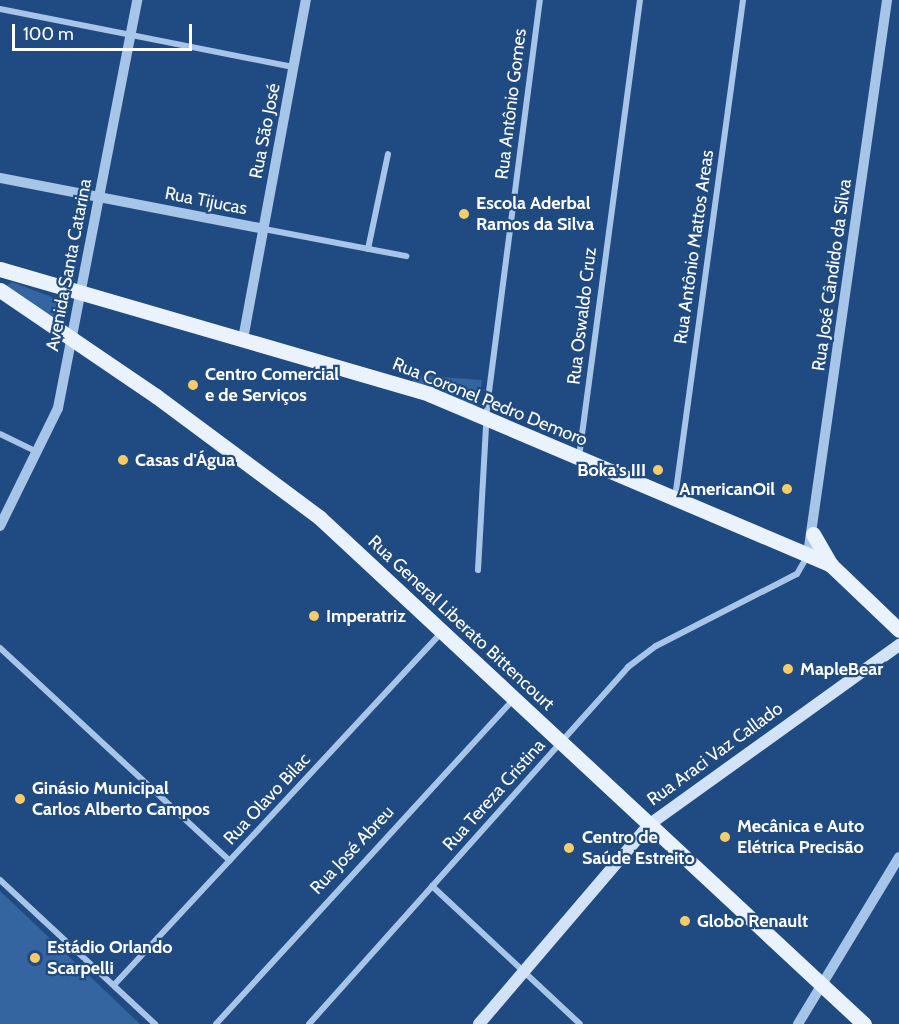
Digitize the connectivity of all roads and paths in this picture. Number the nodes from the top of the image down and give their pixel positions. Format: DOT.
graph roads {
  1 [pos="136,0"];
  2 [pos="306,0"];
  3 [pos="540,0"];
  4 [pos="640,0"];
  5 [pos="743,0"];
  6 [pos="887,0"];
  7 [pos="0,9"];
  8 [pos="130,34"];
  9 [pos="294,67"];
  10 [pos="388,154"];
  11 [pos="0,178"];
  12 [pos="99,197"];
  13 [pos="264,229"];
  14 [pos="368,249"];
  15 [pos="406,256"];
  16 [pos="0,269"];
  17 [pos="0,290"];
  18 [pos="80,296"];
  19 [pos="71,339"];
  20 [pos="243,339"];
  21 [pos="486,418"];
  22 [pos="0,434"];
  23 [pos="38,453"];
  24 [pos="579,458"];
  25 [pos="675,498"];
  26 [pos="0,526"];
  27 [pos="813,534"];
  28 [pos="808,554"];
  29 [pos="831,565"];
  30 [pos="478,570"];
  31 [pos="899,630"];
  32 [pos="442,632"];
  33 [pos="899,645"];
  34 [pos="0,648"];
  35 [pos="514,699"];
  36 [pos="560,743"];
  37 [pos="650,824"];
  38 [pos="899,857"];
  39 [pos="230,861"];
  40 [pos="0,880"];
  41 [pos="432,886"];
  42 [pos="524,972"];
  43 [pos="114,986"];
  44 [pos="820,987"];
  45 [pos="155,1024"];
  46 [pos="216,1024"];
  47 [pos="309,1024"];
  48 [pos="479,1024"];
  49 [pos="580,1024"];
  50 [pos="798,1024"];
  51 [pos="864,1024"];
  1 -- 8 [label="street, Avenida Santa Catarina"];
  2 -- 9 [label="street, Rua São José"];
  3 -- 21 [label="street, Rua Antônio Gomes"];
  4 -- 24 [label="street, Rua Oswaldo Cruz"];
  5 -- 25 [label="street, Rua Antônio Mattos Areas"];
  6 -- 27 [label="street, Rua José Cândido da Silva"];
  7 -- 8 [label="street"];
  8 -- 9 [label="street"];
  8 -- 12 [label="street, Avenida Santa Catarina"];
  9 -- 13 [label="street, Rua São José"];
  10 -- 14 [label="street"];
  11 -- 12 [label="street, Rua Tijucas"];
  12 -- 13 [label="street, Rua Tijucas"];
  12 -- 18 [label="street, Avenida Santa Catarina"];
  13 -- 14 [label="street, Rua Tijucas"];
  13 -- 20 [label="street, Rua São José"];
  14 -- 15 [label="street, Rua Tijucas"];
  16 -- 18 [label="main road, Rua Coronel Pedro Demoro"];
  17 -- 19 [label="main road, Rua General Liberato Bittencourt"];
  18 -- 19 [label="street, Avenida Santa Catarina"];
  18 -- 20 [label="main road, Rua Coronel Pedro Demoro"];
  19 -- 23 [label="street, Avenida Santa Catarina"];
  19 -- 32 [label="main road, Rua General Liberato Bittencourt"];
  20 -- 21 [label="main road, Rua Coronel Pedro Demoro"];
  21 -- 24 [label="main road, Rua Coronel Pedro Demoro"];
  21 -- 30 [label="street, Rua Antônio Gomes"];
  22 -- 23 [label="street"];
  23 -- 26 [label="street, Avenida Santa Catarina"];
  24 -- 25 [label="main road, Rua Coronel Pedro Demoro"];
  25 -- 28 [label="main road, Rua Coronel Pedro Demoro"];
  27 -- 28 [label="street, Rua José Cândido da Silva"];
  27 -- 29 [label="main road"];
  28 -- 29 [label="main road, Rua Coronel Pedro Demoro"];
  28 -- 36 [label="street, Rua Tereza Cristina"];
  29 -- 31 [label="main road, Rua Coronel Pedro Demoro"];
  32 -- 35 [label="main road, Rua General Liberato Bittencourt"];
  32 -- 39 [label="street, Rua Olavo Bilac"];
  33 -- 37 [label="main road, Rua Araci Vaz Callado"];
  34 -- 39 [label="street"];
  35 -- 36 [label="main road, Rua General Liberato Bittencourt"];
  35 -- 46 [label="street, Rua José Abreu"];
  36 -- 37 [label="main road, Rua General Liberato Bittencourt"];
  36 -- 41 [label="street, Rua Tereza Cristina"];
  37 -- 42 [label="main road, Rua Araci Vaz Callado"];
  37 -- 44 [label="main road, Rua General Liberato Bittencourt"];
  38 -- 44 [label="street"];
  39 -- 43 [label="street, Rua Olavo Bilac"];
  40 -- 43 [label="street"];
  41 -- 42 [label="street"];
  41 -- 47 [label="street, Rua Tereza Cristina"];
  42 -- 48 [label="main road, Rua Araci Vaz Callado"];
  42 -- 49 [label="street"];
  43 -- 45 [label="street"];
  44 -- 50 [label="street"];
  44 -- 51 [label="main road, Rua General Liberato Bittencourt"];
}
